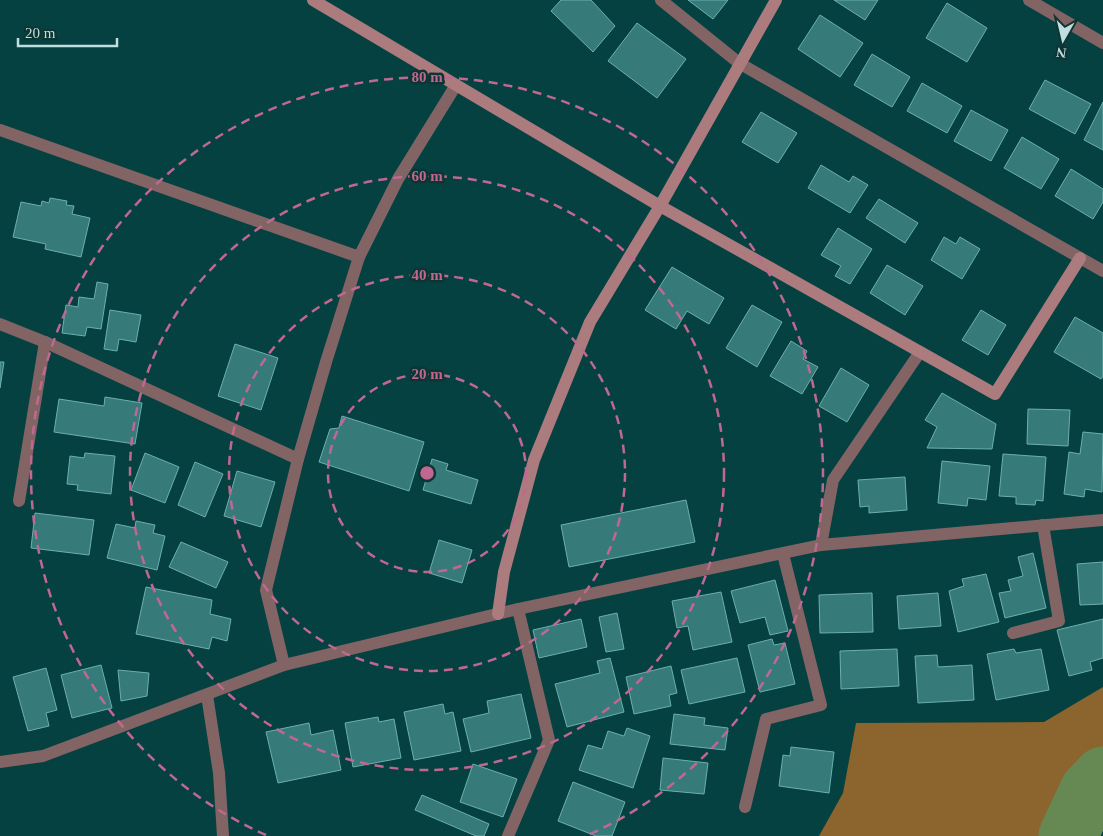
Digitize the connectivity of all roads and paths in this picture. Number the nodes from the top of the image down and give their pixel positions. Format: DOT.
graph roads {
  1 [pos="312,0"];
  2 [pos="661,0"];
  3 [pos="776,0"];
  4 [pos="1029,0"];
  5 [pos="1103,43"];
  6 [pos="739,63"];
  7 [pos="456,85"];
  8 [pos="0,130"];
  9 [pos="660,206"];
  10 [pos="359,258"];
  11 [pos="1080,258"];
  12 [pos="1103,271"];
  13 [pos="0,324"];
  14 [pos="45,342"];
  15 [pos="920,352"];
  16 [pos="298,459"];
  17 [pos="18,500"];
  18 [pos="1103,520"];
  19 [pos="1043,525"];
  20 [pos="821,545"];
  21 [pos="783,554"];
  22 [pos="518,609"];
  23 [pos="498,614"];
  24 [pos="1013,633"];
  25 [pos="284,665"];
  26 [pos="207,695"];
  27 [pos="0,762"];
  28 [pos="745,806"];
  29 [pos="223,836"];
  30 [pos="508,836"];
  1 -- 7 [label="street"];
  2 -- 6 [label="street"];
  3 -- 6 [label="street"];
  4 -- 5 [label="street"];
  6 -- 9 [label="street"];
  6 -- 11 [label="street"];
  7 -- 9 [label="street"];
  7 -- 10 [label="street"];
  8 -- 10 [label="street"];
  9 -- 15 [label="street"];
  9 -- 23 [label="street"];
  10 -- 16 [label="street"];
  11 -- 12 [label="street"];
  11 -- 15 [label="street"];
  13 -- 14 [label="street"];
  14 -- 16 [label="street"];
  14 -- 17 [label="street"];
  15 -- 20 [label="street"];
  16 -- 25 [label="street"];
  18 -- 19 [label="street"];
  19 -- 20 [label="street"];
  19 -- 24 [label="street"];
  20 -- 21 [label="street"];
  21 -- 22 [label="street"];
  21 -- 28 [label="street"];
  22 -- 23 [label="street"];
  22 -- 30 [label="street"];
  23 -- 25 [label="street"];
  25 -- 26 [label="street"];
  26 -- 27 [label="street"];
  26 -- 29 [label="street"];
}
